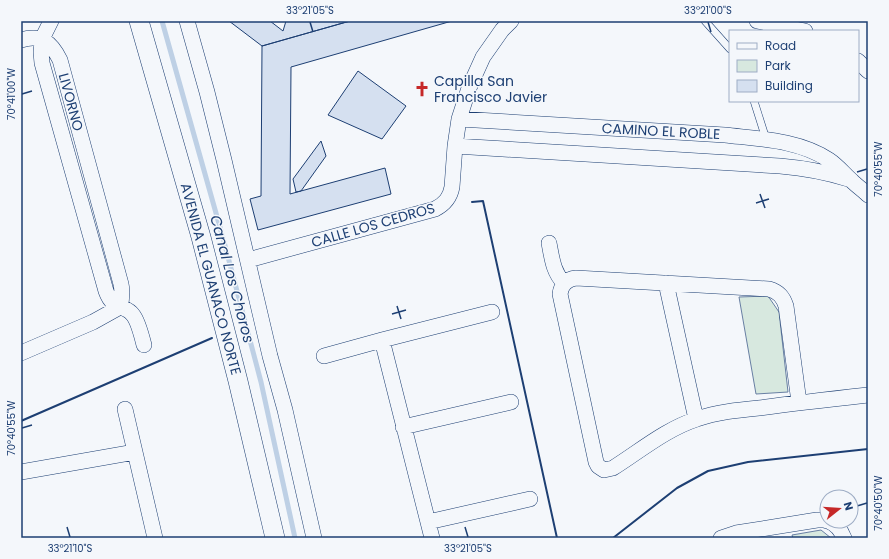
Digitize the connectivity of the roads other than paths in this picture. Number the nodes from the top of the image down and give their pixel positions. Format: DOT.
graph roads {
  1 [pos="51,21"];
  2 [pos="139,21"];
  3 [pos="187,21"];
  4 [pos="511,21"];
  5 [pos="705,21"];
  6 [pos="766,22"];
  7 [pos="800,30"];
  8 [pos="42,39"];
  9 [pos="21,40"];
  10 [pos="729,48"];
  11 [pos="859,62"];
  12 [pos="868,70"];
  13 [pos="754,102"];
  14 [pos="460,119"];
  15 [pos="766,139"];
  16 [pos="784,142"];
  17 [pos="455,146"];
  18 [pos="780,166"];
  19 [pos="90,171"];
  20 [pos="73,178"];
  21 [pos="851,180"];
  22 [pos="868,195"];
  23 [pos="549,243"];
  24 [pos="248,260"];
  25 [pos="564,283"];
  26 [pos="666,283"];
  27 [pos="120,307"];
  28 [pos="492,312"];
  29 [pos="382,340"];
  30 [pos="144,345"];
  31 [pos="21,353"];
  32 [pos="324,356"];
  33 [pos="868,395"];
  34 [pos="510,402"];
  35 [pos="799,402"];
  36 [pos="125,409"];
  37 [pos="696,419"];
  38 [pos="403,427"];
  39 [pos="135,452"];
  40 [pos="21,472"];
  41 [pos="530,499"];
  42 [pos="819,520"];
  43 [pos="428,522"];
  44 [pos="840,529"];
  45 [pos="155,538"];
  46 [pos="275,538"];
  47 [pos="314,538"];
  48 [pos="432,538"];
  49 [pos="722,538"];
  50 [pos="844,538"];
  1 -- 8 [label="street, LIVORNO"];
  2 -- 46 [label="street, AVENIDA EL GUANACO NORTE"];
  3 -- 24 [label="street"];
  4 -- 14 [label="street, CALLE LOS CEDROS"];
  5 -- 10 [label="lane"];
  6 -- 7 [label="street"];
  8 -- 9 [label="street"];
  8 -- 19 [label="street, LIVORNO"];
  8 -- 20 [label="street, LIVORNO"];
  11 -- 12 [label="street"];
  13 -- 15 [label="lane"];
  14 -- 15 [label="street, CAMINO EL ROBLE"];
  14 -- 17 [label="street, CALLE LOS CEDROS"];
  15 -- 16 [label="street, CAMINO EL ROBLE"];
  16 -- 18 [label="street"];
  16 -- 21 [label="street, CAMINO EL ROBLE"];
  17 -- 18 [label="street, CAMINO EL ROBLE"];
  17 -- 24 [label="street, CALLE LOS CEDROS"];
  18 -- 21 [label="street, CAMINO EL ROBLE"];
  19 -- 20 [label="street"];
  19 -- 27 [label="street, LIVORNO"];
  20 -- 27 [label="street, LIVORNO"];
  21 -- 22 [label="street, CAMINO EL ROBLE"];
  23 -- 25 [label="street"];
  24 -- 47 [label="street"];
  25 -- 26 [label="street"];
  25 -- 37 [label="street"];
  26 -- 35 [label="street"];
  26 -- 37 [label="street"];
  27 -- 30 [label="street, LIVORNO"];
  27 -- 31 [label="street"];
  28 -- 29 [label="street"];
  29 -- 32 [label="street"];
  29 -- 38 [label="street"];
  33 -- 35 [label="street"];
  34 -- 38 [label="street"];
  35 -- 37 [label="street"];
  36 -- 39 [label="street"];
  38 -- 43 [label="street"];
  39 -- 40 [label="street"];
  39 -- 45 [label="street"];
  41 -- 43 [label="street"];
  42 -- 49 [label="street"];
  43 -- 48 [label="street"];
  44 -- 50 [label="street"];
}
